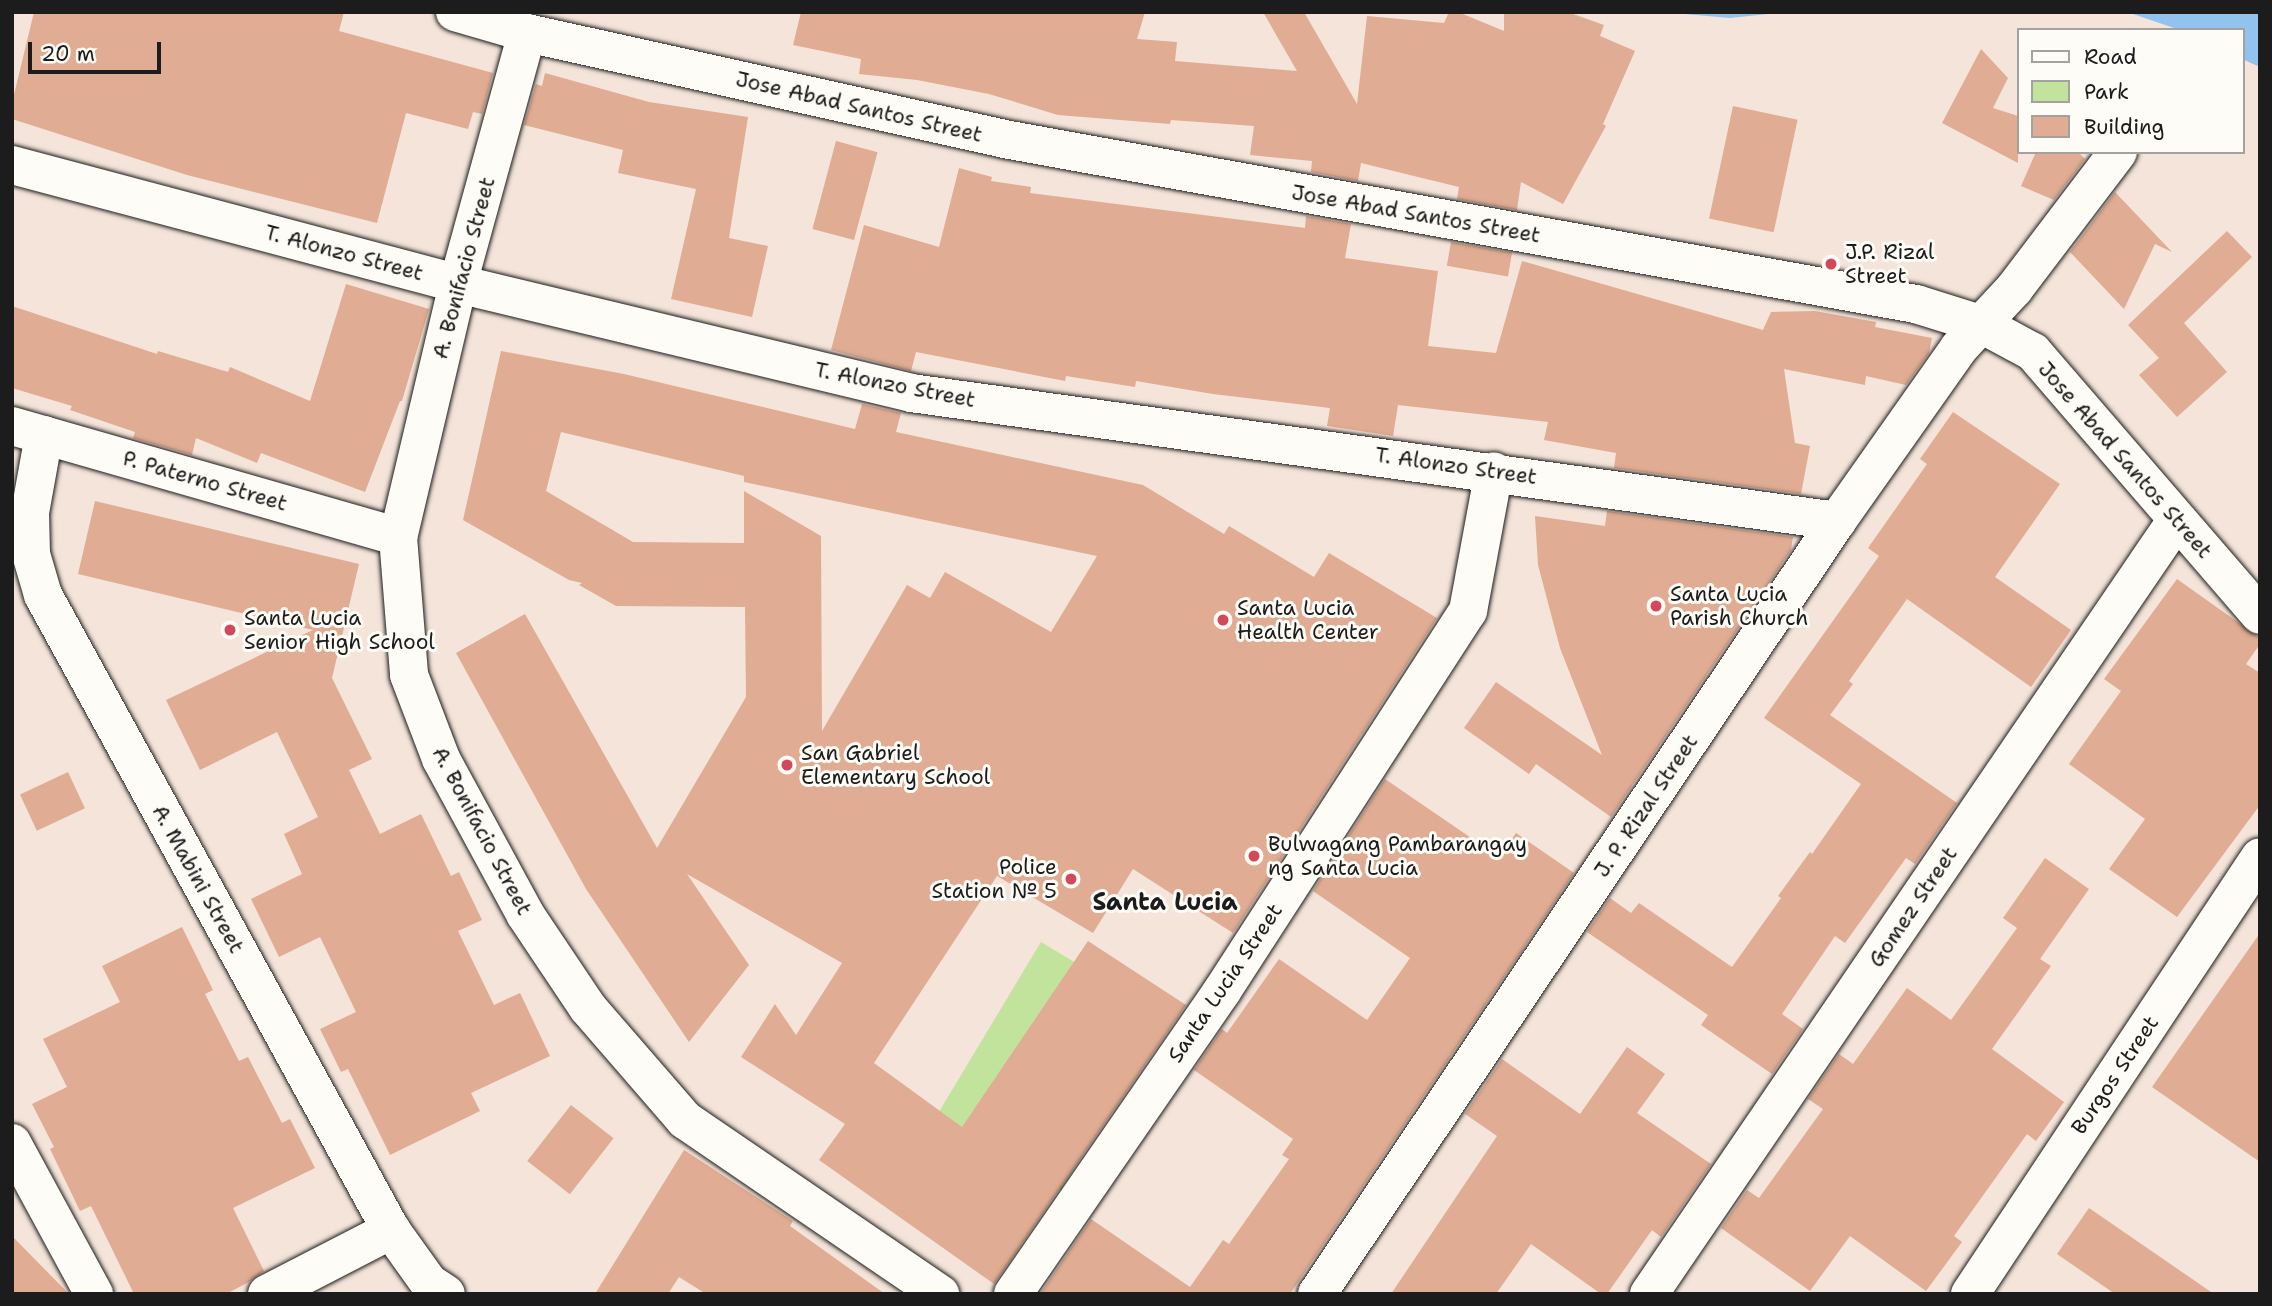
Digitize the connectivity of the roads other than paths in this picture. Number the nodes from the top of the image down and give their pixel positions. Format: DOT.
graph roads {
  1 [pos="455,12"];
  2 [pos="527,33"];
  3 [pos="2116,154"];
  4 [pos="12,165"];
  5 [pos="458,284"];
  6 [pos="1983,325"];
  7 [pos="28,431"];
  8 [pos="1494,471"];
  9 [pos="1837,521"];
  10 [pos="2176,521"];
  11 [pos="398,537"];
  12 [pos="2260,615"];
  13 [pos="2260,857"];
  14 [pos="12,1143"];
  15 [pos="391,1230"];
  16 [pos="92,1293"];
  17 [pos="267,1294"];
  18 [pos="446,1294"];
  19 [pos="940,1294"];
  20 [pos="1013,1294"];
  21 [pos="1317,1294"];
  22 [pos="1649,1294"];
  23 [pos="1970,1294"];
  1 -- 2 [label="street, Jose Abad Santos Street"];
  2 -- 5 [label="street, A. Bonifacio Street"];
  2 -- 6 [label="street, Jose Abad Santos Street"];
  3 -- 6 [label="street, J. P. Rizal Street"];
  4 -- 5 [label="street, T. Alonzo Street"];
  5 -- 8 [label="street, T. Alonzo Street"];
  5 -- 11 [label="street, A. Bonifacio Street"];
  6 -- 9 [label="street, J. P. Rizal Street"];
  6 -- 10 [label="street, Jose Abad Santos Street"];
  7 -- 11 [label="street, P. Paterno Street"];
  7 -- 15 [label="street, A. Mabini Street"];
  8 -- 9 [label="street, T. Alonzo Street"];
  8 -- 20 [label="street, Santa Lucia Street"];
  9 -- 21 [label="street, J. P. Rizal Street"];
  10 -- 12 [label="street, Jose Abad Santos Street"];
  10 -- 22 [label="street, Gomez Street"];
  11 -- 19 [label="street, A. Bonifacio Street"];
  13 -- 23 [label="street, Burgos Street"];
  14 -- 16 [label="street"];
  15 -- 17 [label="street"];
  15 -- 18 [label="street, A. Mabini Street"];
}
